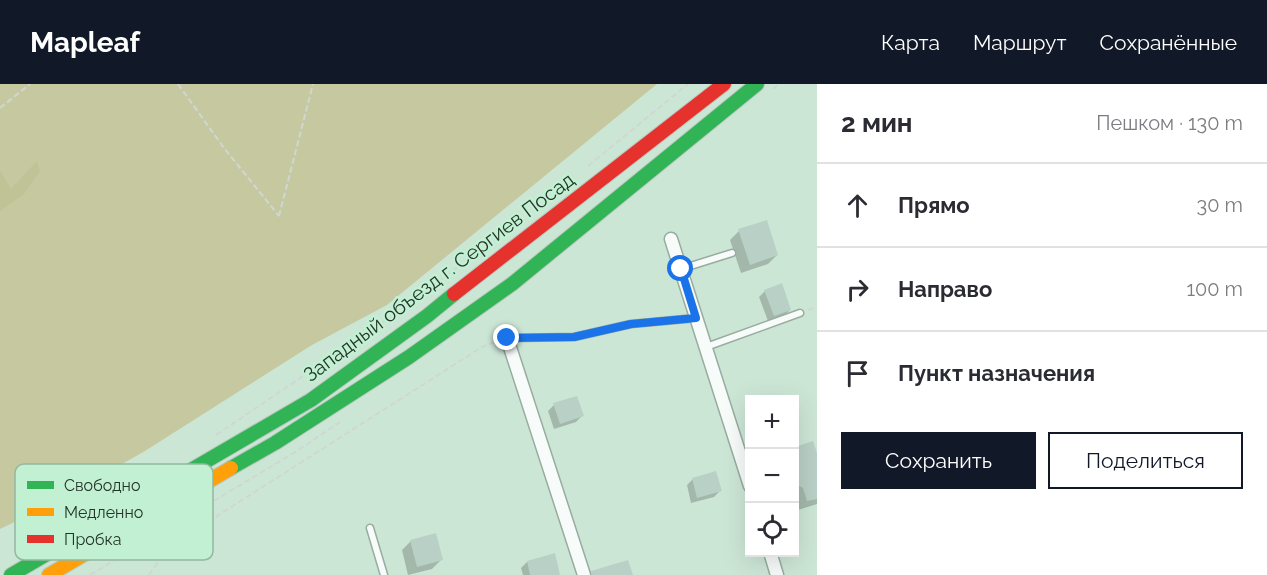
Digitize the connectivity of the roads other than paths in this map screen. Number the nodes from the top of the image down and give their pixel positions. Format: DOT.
graph roads {
  1 [pos="724,84"];
  2 [pos="757,84"];
  3 [pos="671,239"];
  4 [pos="732,253"];
  5 [pos="681,269"];
  6 [pos="800,313"];
  7 [pos="696,318"];
  8 [pos="507,338"];
  9 [pos="706,347"];
  10 [pos="202,464"];
  11 [pos="745,470"];
  12 [pos="213,480"];
  13 [pos="370,528"];
  14 [pos="772,557"];
  15 [pos="37,560"];
  16 [pos="75,560"];
  17 [pos="11,575"];
  18 [pos="49,575"];
  19 [pos="384,575"];
  20 [pos="584,575"];
  21 [pos="777,575"];
  1 -- 10 [label="main road, Западный объезд г. Сергиев Посад"];
  2 -- 12 [label="main road, Западный объезд г. Сергиев Посад"];
  3 -- 5 [label="street"];
  4 -- 5 [label="lane"];
  5 -- 7 [label="street"];
  6 -- 9 [label="lane"];
  7 -- 8 [label="lane"];
  7 -- 9 [label="street"];
  8 -- 20 [label="street"];
  9 -- 11 [label="street"];
  13 -- 19 [label="lane"];
  14 -- 21 [label="street"];
  15 -- 17 [label="main road, Западный объезд г. Сергиев Посад"];
  16 -- 18 [label="main road, Западный объезд г. Сергиев Посад"];
}
